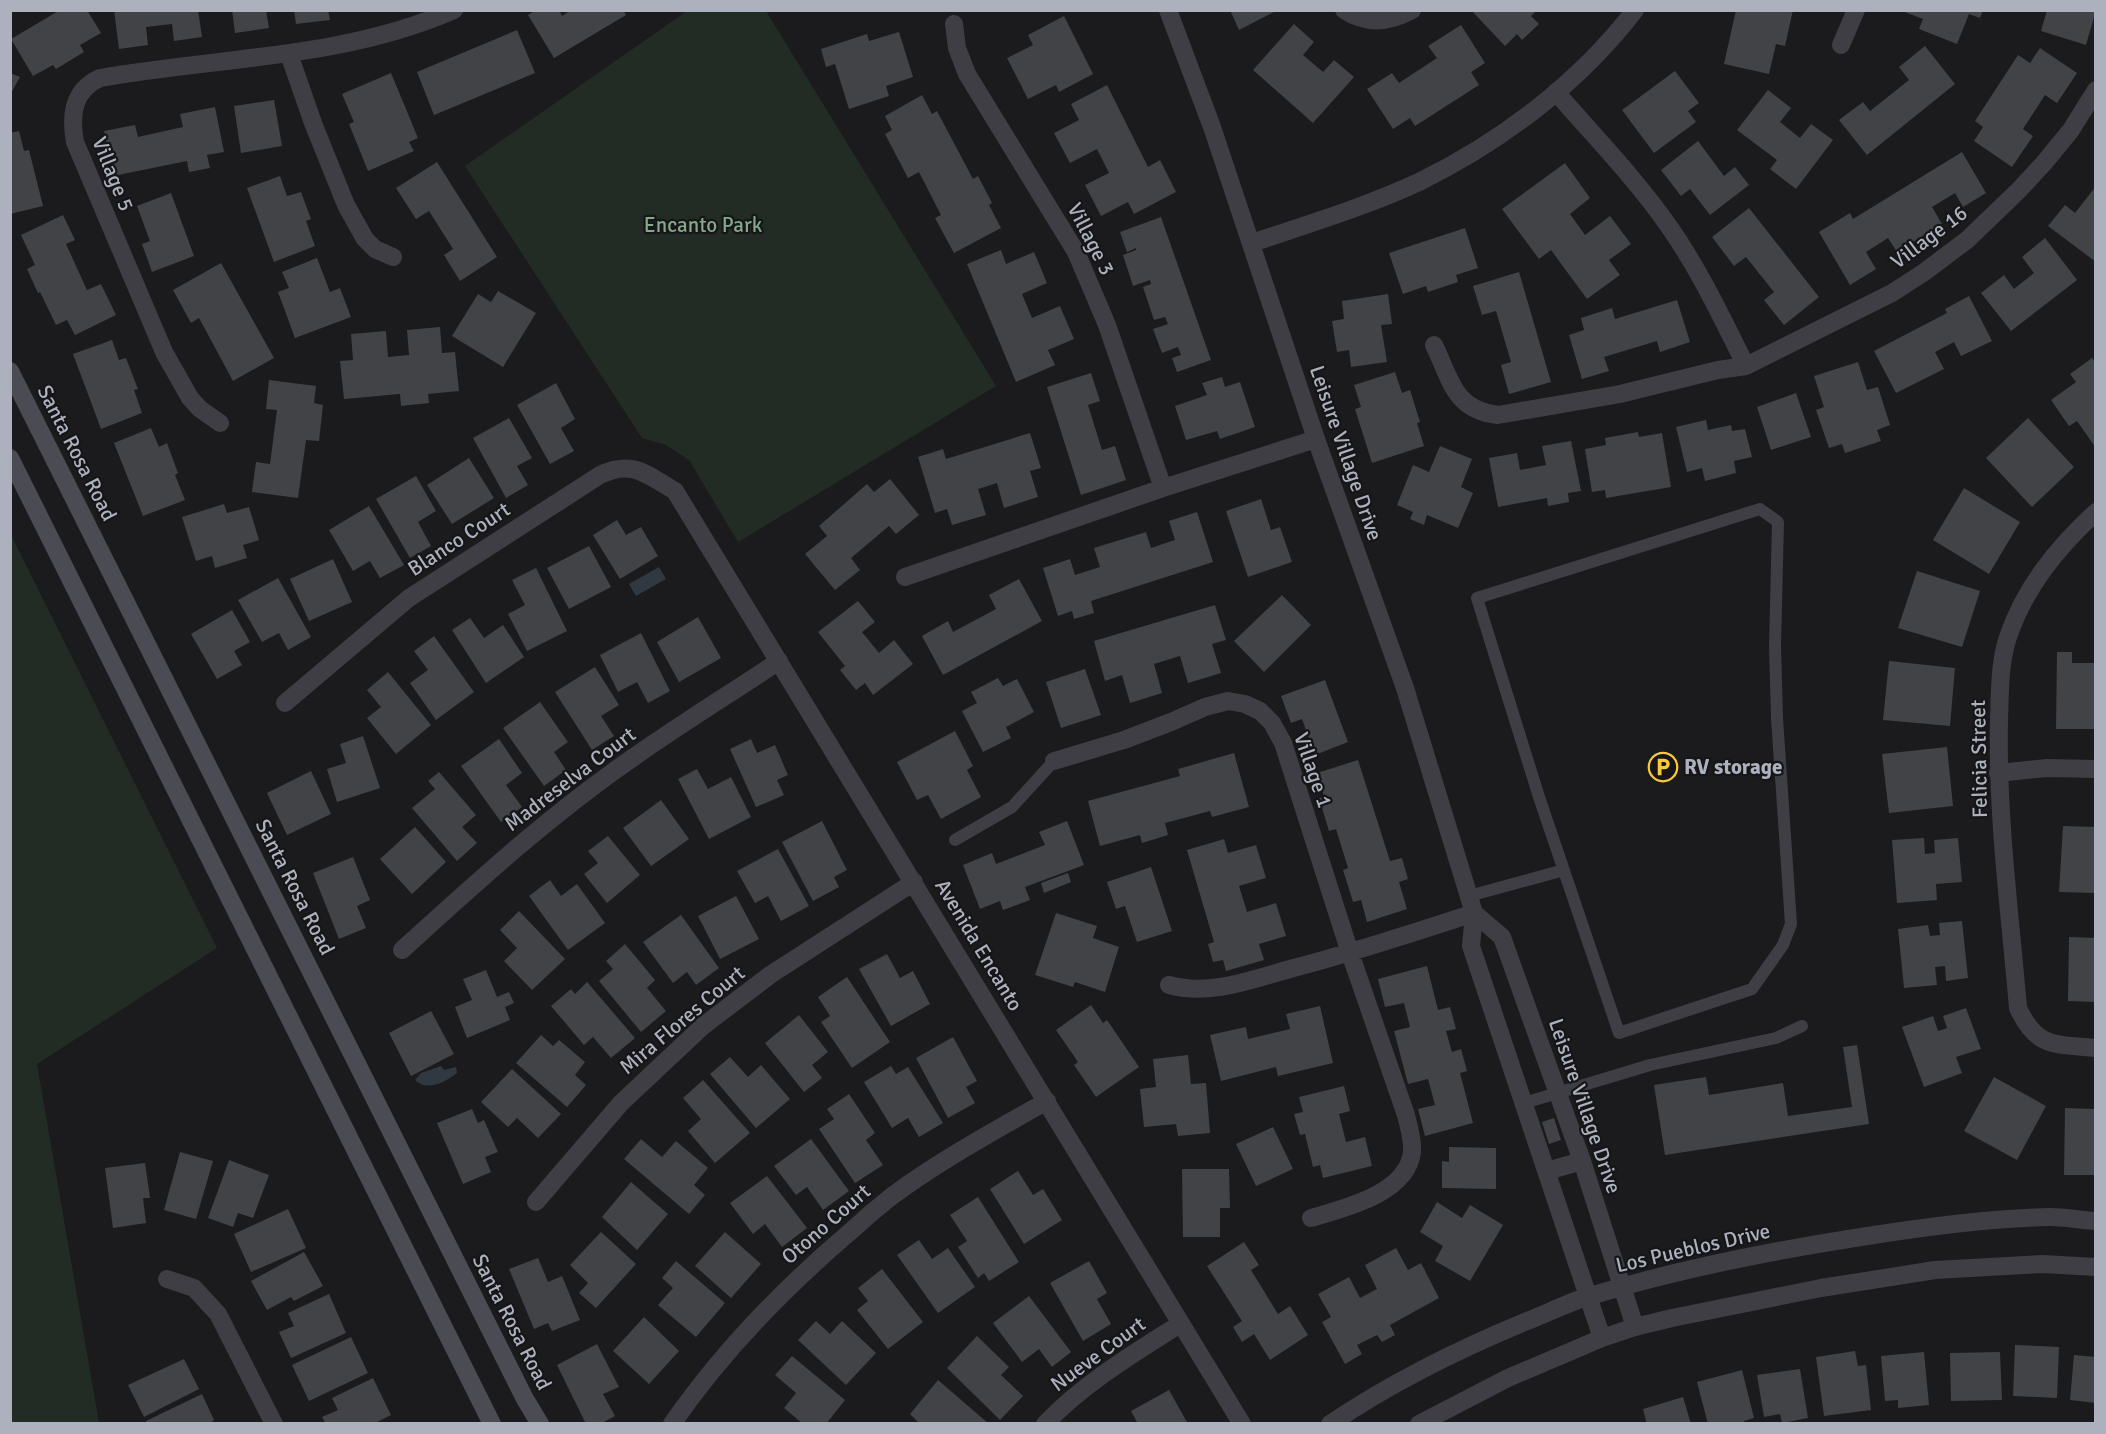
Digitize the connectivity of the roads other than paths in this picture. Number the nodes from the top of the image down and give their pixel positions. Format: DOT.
graph roads {
  1 [pos="454,10"];
  2 [pos="1168,10"];
  3 [pos="1344,10"];
  4 [pos="1412,10"];
  5 [pos="1635,10"];
  6 [pos="1856,10"];
  7 [pos="954,24"];
  8 [pos="1841,45"];
  9 [pos="289,54"];
  10 [pos="2096,90"];
  11 [pos="1556,92"];
  12 [pos="1252,243"];
  13 [pos="393,257"];
  14 [pos="1434,345"];
  15 [pos="1746,366"];
  16 [pos="10,371"];
  17 [pos="220,423"];
  18 [pos="1316,439"];
  19 [pos="10,458"];
  20 [pos="1163,488"];
  21 [pos="675,491"];
  22 [pos="2096,512"];
  23 [pos="905,577"];
  24 [pos="779,661"];
  25 [pos="285,703"];
  26 [pos="1054,761"];
  27 [pos="2096,769"];
  28 [pos="1998,773"];
  29 [pos="955,840"];
  30 [pos="1564,870"];
  31 [pos="914,882"];
  32 [pos="1472,904"];
  33 [pos="402,950"];
  34 [pos="1350,954"];
  35 [pos="1169,985"];
  36 [pos="1802,1026"];
  37 [pos="2096,1048"];
  38 [pos="1557,1094"];
  39 [pos="1047,1101"];
  40 [pos="1524,1103"];
  41 [pos="1582,1161"];
  42 [pos="1547,1171"];
  43 [pos="536,1202"];
  44 [pos="1311,1218"];
  45 [pos="2096,1221"];
  46 [pos="2096,1267"];
  47 [pos="167,1279"];
  48 [pos="1622,1287"];
  49 [pos="1588,1296"];
  50 [pos="1180,1324"];
  51 [pos="1635,1327"];
  52 [pos="1602,1338"];
  53 [pos="274,1424"];
  54 [pos="492,1424"];
  55 [pos="540,1424"];
  56 [pos="672,1424"];
  57 [pos="1045,1424"];
  58 [pos="1242,1424"];
  59 [pos="1330,1424"];
  60 [pos="1419,1424"];
  1 -- 9 [label="street, Village 5"];
  2 -- 12 [label="street, Leisure Village Drive"];
  3 -- 4 [label="street"];
  5 -- 11 [label="street"];
  6 -- 8 [label="street"];
  7 -- 20 [label="street, Village 3"];
  9 -- 13 [label="street"];
  9 -- 17 [label="street, Village 5"];
  10 -- 15 [label="street, Village 16"];
  11 -- 12 [label="street"];
  11 -- 15 [label="street"];
  12 -- 18 [label="street, Leisure Village Drive"];
  14 -- 15 [label="street, Village 16"];
  16 -- 55 [label="main road, Santa Rosa Road"];
  18 -- 20 [label="street"];
  18 -- 32 [label="street, Leisure Village Drive"];
  19 -- 54 [label="main road"];
  20 -- 23 [label="street"];
  21 -- 24 [label="street, Avenida Encanto"];
  21 -- 25 [label="street, Blanco Court"];
  22 -- 28 [label="street, Felicia Street"];
  24 -- 31 [label="street, Avenida Encanto"];
  24 -- 33 [label="street, Madreselva Court"];
  26 -- 29 [label="lane"];
  26 -- 34 [label="street, Village 1"];
  27 -- 28 [label="street"];
  28 -- 37 [label="street, Felicia Street"];
  30 -- 30 [label="lane"];
  30 -- 32 [label="lane"];
  31 -- 39 [label="street, Avenida Encanto"];
  31 -- 43 [label="street, Mira Flores Court"];
  32 -- 34 [label="street"];
  32 -- 38 [label="street, Leisure Village Drive"];
  32 -- 40 [label="street, Leisure Village Drive"];
  34 -- 35 [label="street"];
  34 -- 44 [label="street, Village 1"];
  36 -- 38 [label="lane"];
  38 -- 40 [label="lane"];
  38 -- 41 [label="street, Leisure Village Drive"];
  39 -- 50 [label="street, Avenida Encanto"];
  39 -- 56 [label="street, Otono Court"];
  40 -- 42 [label="street, Leisure Village Drive"];
  41 -- 42 [label="street"];
  41 -- 48 [label="street, Leisure Village Drive"];
  42 -- 49 [label="street, Leisure Village Drive"];
  45 -- 48 [label="street, Los Pueblos Drive"];
  46 -- 51 [label="street"];
  47 -- 53 [label="street"];
  48 -- 49 [label="street, Los Pueblos Drive"];
  48 -- 51 [label="street, Leisure Village Drive"];
  49 -- 52 [label="street, Leisure Village Drive"];
  49 -- 59 [label="street, Los Pueblos Drive"];
  50 -- 57 [label="street, Nueve Court"];
  50 -- 58 [label="street, Avenida Encanto"];
  51 -- 52 [label="street"];
  52 -- 60 [label="street"];
}
